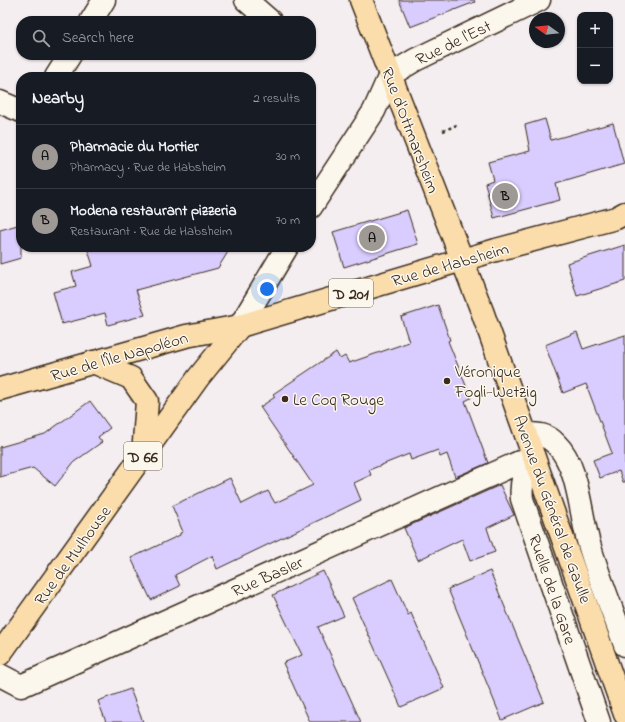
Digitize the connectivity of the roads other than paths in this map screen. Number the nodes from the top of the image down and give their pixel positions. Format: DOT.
graph roads {
  1 [pos="104,0"];
  2 [pos="246,0"];
  3 [pos="361,0"];
  4 [pos="539,0"];
  5 [pos="94,16"];
  6 [pos="264,16"];
  7 [pos="67,60"];
  8 [pos="59,72"];
  9 [pos="390,75"];
  10 [pos="0,102"];
  11 [pos="16,109"];
  12 [pos="316,196"];
  13 [pos="622,217"];
  14 [pos="284,252"];
  15 [pos="462,260"];
  16 [pos="240,326"];
  17 [pos="93,362"];
  18 [pos="0,389"];
  19 [pos="526,434"];
  20 [pos="143,455"];
  21 [pos="533,456"];
  22 [pos="625,645"];
  23 [pos="0,654"];
  24 [pos="0,675"];
  25 [pos="625,714"];
  26 [pos="599,722"];
  1 -- 5 [label="street"];
  2 -- 6 [label="street"];
  3 -- 9 [label="main road, Rue d'Ottmarsheim"];
  4 -- 9 [label="street, Rue de l'Est"];
  7 -- 8 [label="street"];
  9 -- 12 [label="street"];
  9 -- 15 [label="main road, Rue d'Ottmarsheim"];
  10 -- 11 [label="street"];
  13 -- 15 [label="main road, Rue de Habsheim / D 201"];
  14 -- 16 [label="street"];
  15 -- 16 [label="main road, Rue de Habsheim / D 201"];
  15 -- 19 [label="main road, Avenue du Général de Gaulle"];
  16 -- 17 [label="main road, Rue de l'Île Napoléon / D 201"];
  16 -- 20 [label="main road, Rue de Mulhouse / D 66"];
  17 -- 18 [label="main road, Rue de l'Île Napoléon / D 201"];
  17 -- 20 [label="main road, D 66"];
  19 -- 21 [label="main road, Avenue du Général de Gaulle"];
  19 -- 22 [label="street"];
  20 -- 23 [label="main road, Rue de Mulhouse / D 66"];
  21 -- 24 [label="street, Rue Basler"];
  21 -- 25 [label="main road, Avenue du Général de Gaulle"];
  21 -- 26 [label="street, Ruelle de la Gare"];
}
